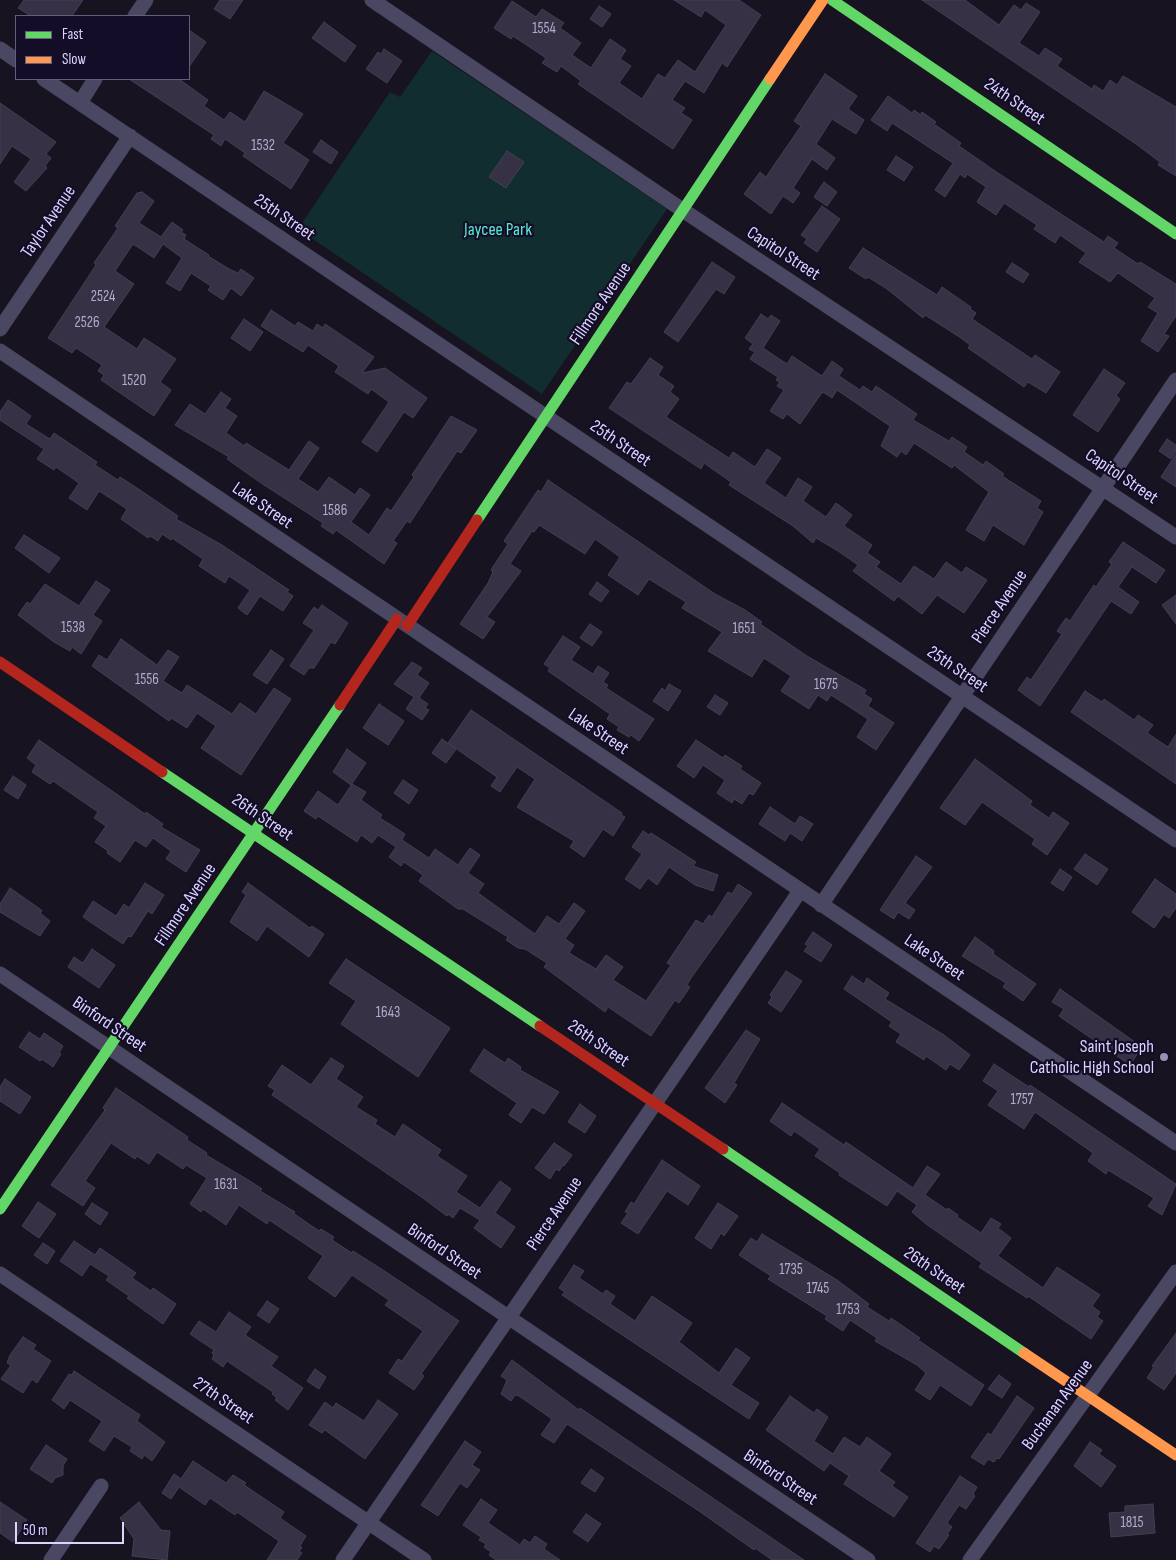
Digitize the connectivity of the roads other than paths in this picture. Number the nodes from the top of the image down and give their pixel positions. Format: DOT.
graph roads {
  1 [pos="146,0"];
  2 [pos="372,0"];
  3 [pos="823,0"];
  4 [pos="832,0"];
  5 [pos="136,15"];
  6 [pos="0,49"];
  7 [pos="15,59"];
  8 [pos="46,80"];
  9 [pos="94,80"];
  10 [pos="80,103"];
  11 [pos="130,136"];
  12 [pos="684,211"];
  13 [pos="1176,234"];
  14 [pos="0,329"];
  15 [pos="0,352"];
  16 [pos="1176,380"];
  17 [pos="547,417"];
  18 [pos="1103,488"];
  19 [pos="1176,537"];
  20 [pos="402,622"];
  21 [pos="0,662"];
  22 [pos="963,696"];
  23 [pos="255,834"];
  24 [pos="1176,840"];
  25 [pos="800,891"];
  26 [pos="821,905"];
  27 [pos="0,974"];
  28 [pos="110,1048"];
  29 [pos="654,1103"];
  30 [pos="1176,1142"];
  31 [pos="0,1209"];
  32 [pos="1176,1272"];
  33 [pos="0,1274"];
  34 [pos="507,1317"];
  35 [pos="1088,1396"];
  36 [pos="1176,1455"];
  37 [pos="101,1486"];
  38 [pos="368,1522"];
  39 [pos="51,1560"];
  40 [pos="343,1560"];
  41 [pos="424,1560"];
  42 [pos="868,1560"];
  43 [pos="970,1560"];
  1 -- 5 [label="street"];
  2 -- 12 [label="street, Capitol Street"];
  3 -- 12 [label="street, Fillmore Avenue"];
  4 -- 13 [label="street, 24th Street"];
  6 -- 7 [label="street"];
  8 -- 10 [label="street, 25th Street"];
  9 -- 10 [label="street"];
  10 -- 11 [label="street, 25th Street"];
  11 -- 14 [label="street, Taylor Avenue"];
  11 -- 17 [label="street, 25th Street"];
  12 -- 17 [label="street, Fillmore Avenue"];
  12 -- 18 [label="street, Capitol Street"];
  15 -- 20 [label="street, Lake Street"];
  16 -- 18 [label="street, Pierce Avenue"];
  17 -- 20 [label="street, Fillmore Avenue"];
  17 -- 22 [label="street, 25th Street"];
  18 -- 19 [label="street, Capitol Street"];
  18 -- 22 [label="street, Pierce Avenue"];
  20 -- 23 [label="street, Fillmore Avenue"];
  20 -- 25 [label="street, Lake Street"];
  21 -- 23 [label="street, 26th Street"];
  22 -- 24 [label="street, 25th Street"];
  22 -- 26 [label="street, Pierce Avenue"];
  23 -- 28 [label="street, Fillmore Avenue"];
  23 -- 29 [label="street, 26th Street"];
  25 -- 26 [label="street, Lake Street"];
  25 -- 29 [label="street, Pierce Avenue"];
  26 -- 30 [label="street, Lake Street"];
  27 -- 28 [label="street, Binford Street"];
  28 -- 31 [label="street, Fillmore Avenue"];
  28 -- 34 [label="street, Binford Street"];
  29 -- 34 [label="street, Pierce Avenue"];
  29 -- 35 [label="street, 26th Street"];
  32 -- 35 [label="street, Buchanan Avenue"];
  33 -- 38 [label="street, 27th Street"];
  34 -- 38 [label="street, Pierce Avenue"];
  34 -- 42 [label="street, Binford Street"];
  35 -- 36 [label="street, 26th Street"];
  35 -- 43 [label="street, Buchanan Avenue"];
  37 -- 39 [label="street"];
  38 -- 40 [label="street, Pierce Avenue"];
  38 -- 41 [label="street, 27th Street"];
}
